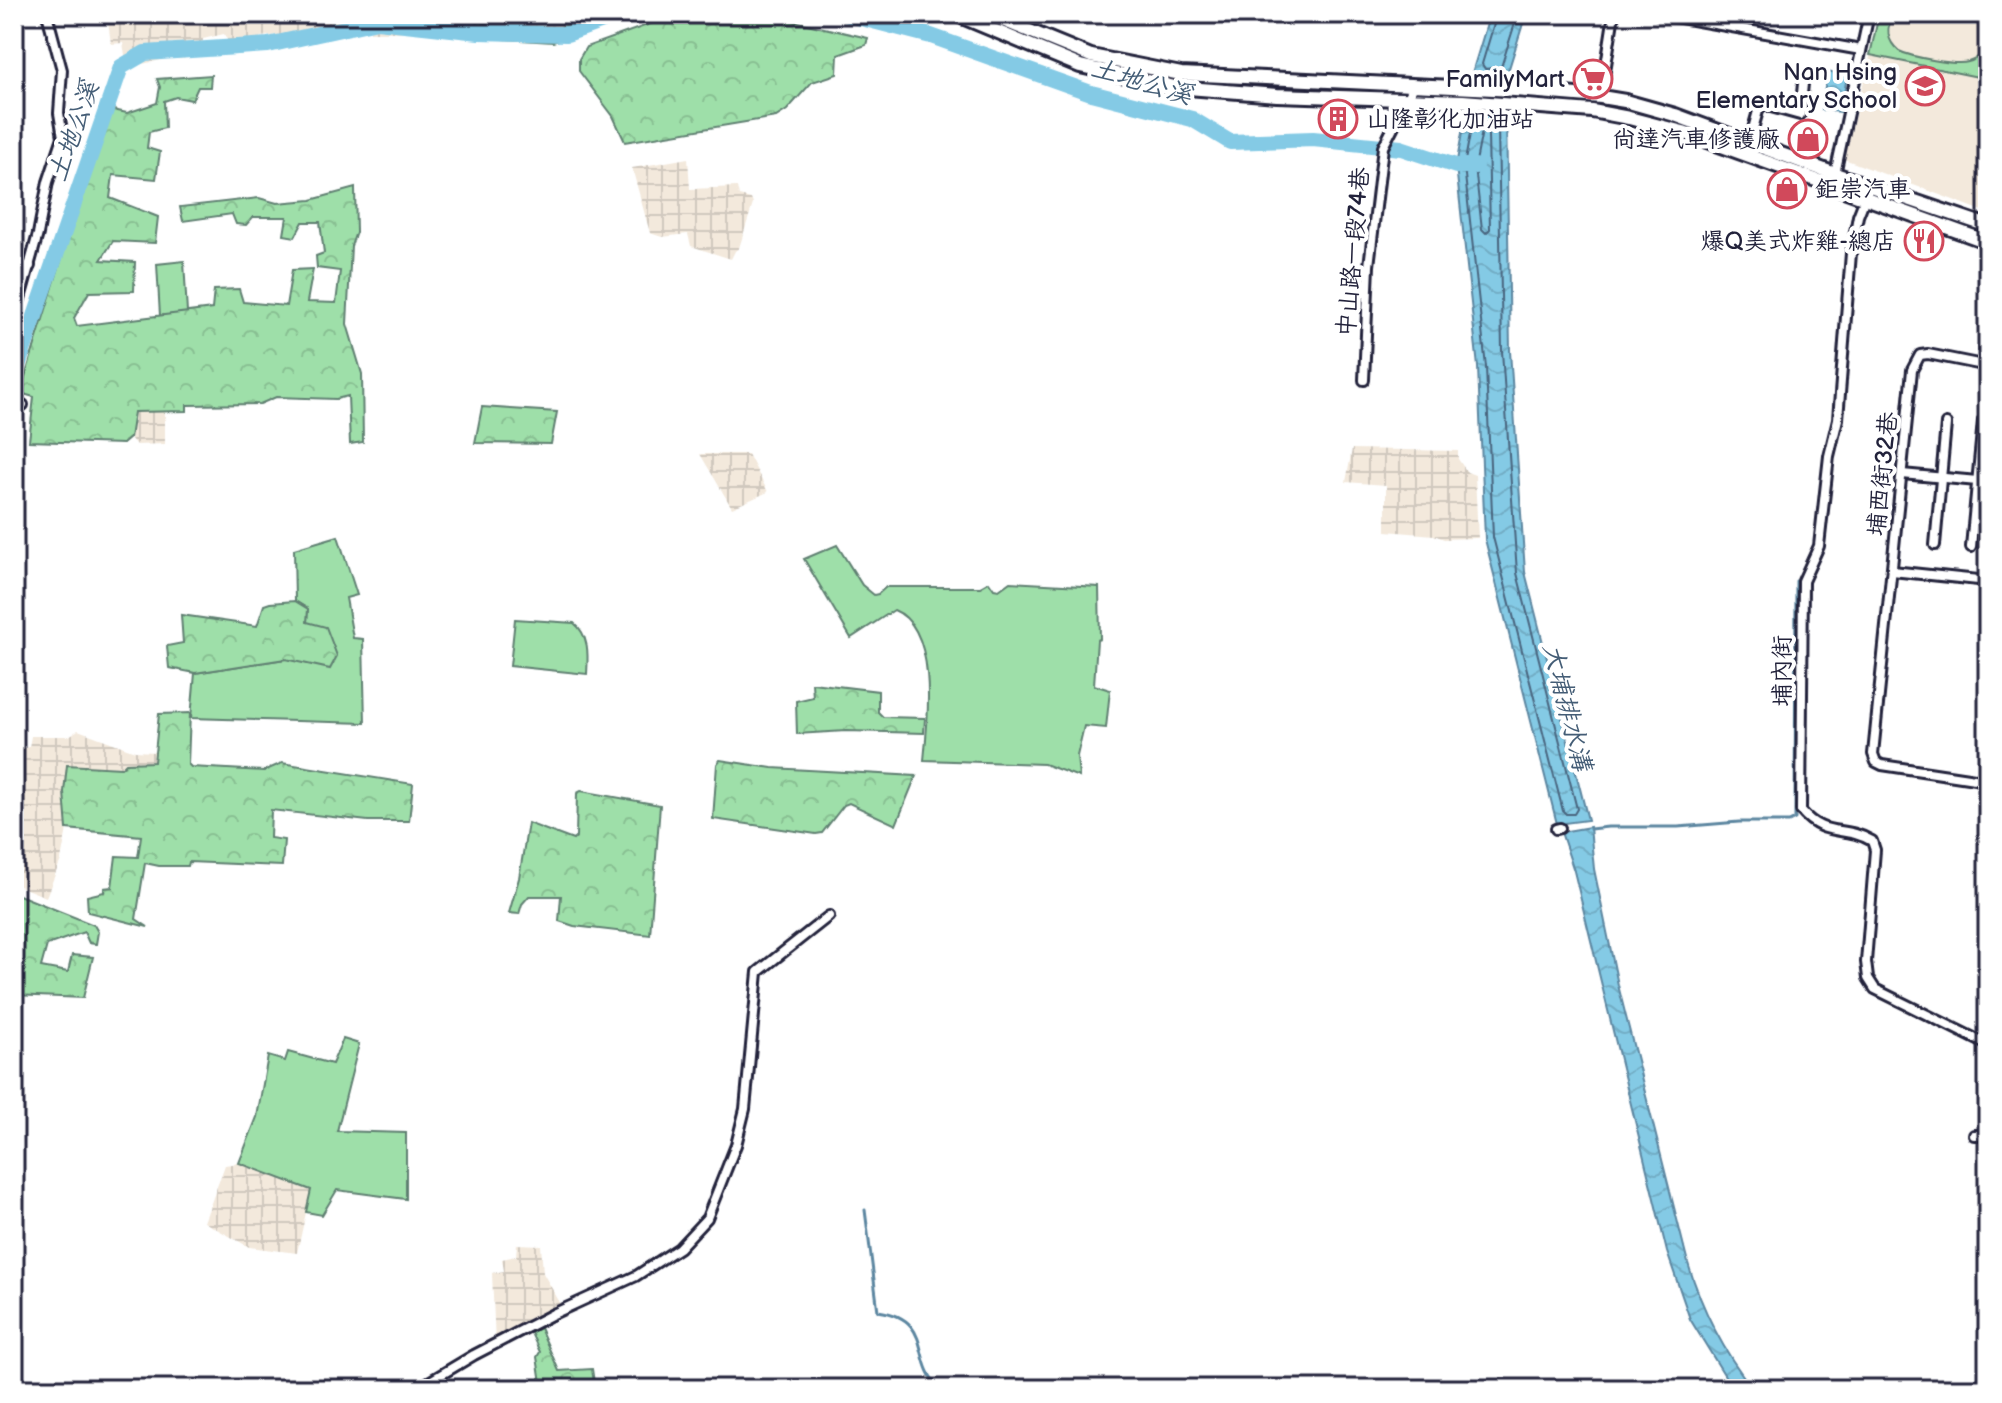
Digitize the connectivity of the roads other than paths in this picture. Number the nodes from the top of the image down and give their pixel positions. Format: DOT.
graph roads {
  1 [pos="47,14"];
  2 [pos="955,14"];
  3 [pos="988,14"];
  4 [pos="1614,14"];
  5 [pos="1658,14"];
  6 [pos="1869,14"];
  7 [pos="1861,50"];
  8 [pos="1804,73"];
  9 [pos="1178,81"];
  10 [pos="1414,86"];
  11 [pos="1601,97"];
  12 [pos="1408,99"];
  13 [pos="1749,143"];
  14 [pos="1835,174"];
  15 [pos="1870,184"];
  16 [pos="1865,198"];
  17 [pos="1988,226"];
  18 [pos="1988,242"];
  19 [pos="30,266"];
  20 [pos="14,267"];
  21 [pos="14,320"];
  22 [pos="1988,366"];
  23 [pos="1364,380"];
  24 [pos="1983,421"];
  25 [pos="1946,424"];
  26 [pos="1902,474"];
  27 [pos="1941,478"];
  28 [pos="1978,481"];
  29 [pos="1988,482"];
  30 [pos="1935,545"];
  31 [pos="1971,547"];
  32 [pos="1892,571"];
  33 [pos="1988,581"];
  34 [pos="1988,781"];
  35 [pos="829,916"];
  36 [pos="1988,1045"];
  37 [pos="1974,1135"];
  38 [pos="1988,1135"];
  39 [pos="417,1389"];
  1 -- 19 [label="street"];
  2 -- 9 [label="main road"];
  3 -- 9 [label="main road"];
  4 -- 11 [label="street"];
  5 -- 7 [label="street"];
  6 -- 7 [label="street"];
  7 -- 14 [label="street"];
  8 -- 13 [label="street"];
  9 -- 10 [label="main road"];
  9 -- 12 [label="main road"];
  10 -- 11 [label="main road"];
  10 -- 12 [label="street, 中山路一段74巷"];
  11 -- 13 [label="main road"];
  12 -- 16 [label="main road"];
  12 -- 23 [label="street, 中山路一段74巷"];
  13 -- 14 [label="main road"];
  14 -- 15 [label="main road"];
  15 -- 16 [label="street, 埔內街"];
  15 -- 17 [label="main road"];
  16 -- 18 [label="main road"];
  16 -- 36 [label="street, 埔內街"];
  19 -- 20 [label="street"];
  19 -- 21 [label="street"];
  22 -- 26 [label="street, 埔西街32巷"];
  24 -- 28 [label="street"];
  25 -- 27 [label="street"];
  26 -- 27 [label="street"];
  26 -- 32 [label="street, 埔西街32巷"];
  27 -- 28 [label="street"];
  27 -- 30 [label="street"];
  28 -- 29 [label="street"];
  28 -- 31 [label="street"];
  32 -- 33 [label="street"];
  32 -- 34 [label="street, 埔西街32巷"];
  35 -- 39 [label="street"];
  37 -- 38 [label="street"];
}
